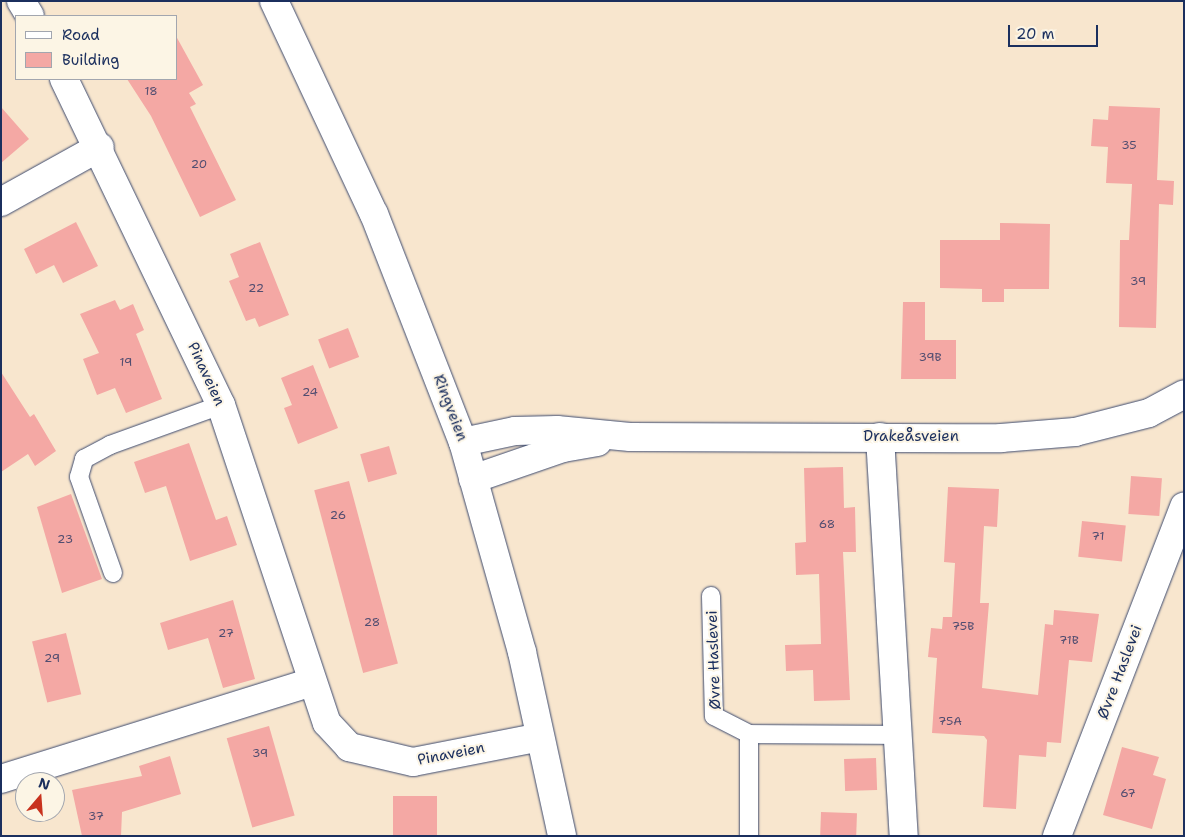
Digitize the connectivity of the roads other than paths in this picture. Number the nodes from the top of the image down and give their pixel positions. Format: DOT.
graph roads {
  1 [pos="21,1"];
  2 [pos="274,1"];
  3 [pos="29,15"];
  4 [pos="65,80"];
  5 [pos="100,147"];
  6 [pos="1,202"];
  7 [pos="1184,394"];
  8 [pos="221,405"];
  9 [pos="630,437"];
  10 [pos="880,437"];
  11 [pos="464,442"];
  12 [pos="473,479"];
  13 [pos="1184,508"];
  14 [pos="113,573"];
  15 [pos="712,596"];
  16 [pos="310,683"];
  17 [pos="749,734"];
  18 [pos="900,735"];
  19 [pos="540,737"];
  20 [pos="1,779"];
  21 [pos="562,836"];
  22 [pos="749,836"];
  23 [pos="904,836"];
  24 [pos="1057,836"];
  1 -- 3 [label="street"];
  2 -- 11 [label="street, Ringveien"];
  4 -- 5 [label="street, Pinaveien"];
  5 -- 6 [label="street"];
  5 -- 8 [label="street, Pinaveien"];
  7 -- 10 [label="street, Drakeåsveien"];
  8 -- 14 [label="lane"];
  8 -- 16 [label="street, Pinaveien"];
  9 -- 10 [label="street, Drakeåsveien"];
  9 -- 11 [label="street, Drakeåsveien"];
  9 -- 12 [label="street, Drakeåsveien"];
  10 -- 18 [label="street"];
  11 -- 12 [label="street, Ringveien"];
  12 -- 19 [label="street, Ringveien"];
  13 -- 24 [label="street, Øvre Haslevei"];
  15 -- 17 [label="lane, Øvre Haslevei"];
  16 -- 19 [label="street, Pinaveien"];
  16 -- 20 [label="street"];
  17 -- 18 [label="lane, Øvre Haslevei"];
  17 -- 22 [label="lane"];
  18 -- 23 [label="street"];
  19 -- 21 [label="street, Ringveien"];
}
